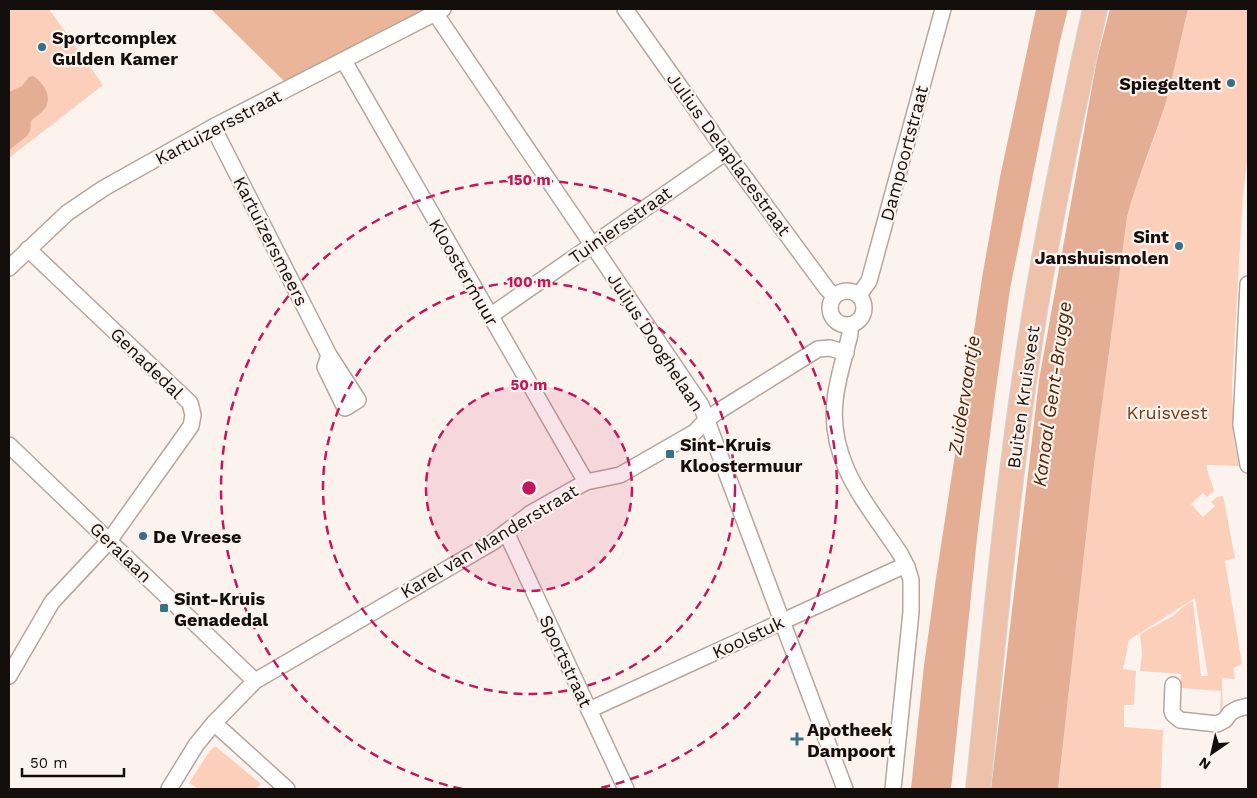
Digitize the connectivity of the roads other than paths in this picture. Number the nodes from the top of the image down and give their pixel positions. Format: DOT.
graph roads {
  1 [pos="626,9"];
  2 [pos="943,9"];
  3 [pos="1082,9"];
  4 [pos="1095,9"];
  5 [pos="439,11"];
  6 [pos="344,61"];
  7 [pos="213,128"];
  8 [pos="726,152"];
  9 [pos="592,245"];
  10 [pos="28,250"];
  11 [pos="9,268"];
  12 [pos="1248,284"];
  13 [pos="860,295"];
  14 [pos="834,296"];
  15 [pos="490,316"];
  16 [pos="850,325"];
  17 [pos="846,353"];
  18 [pos="329,355"];
  19 [pos="707,420"];
  20 [pos="1245,424"];
  21 [pos="9,445"];
  22 [pos="1248,465"];
  23 [pos="586,482"];
  24 [pos="506,532"];
  25 [pos="109,540"];
  26 [pos="908,567"];
  27 [pos="782,622"];
  28 [pos="9,676"];
  29 [pos="256,681"];
  30 [pos="1173,685"];
  31 [pos="1248,706"];
  32 [pos="589,710"];
  33 [pos="214,723"];
  34 [pos="169,789"];
  35 [pos="287,789"];
  36 [pos="626,789"];
  37 [pos="845,789"];
  38 [pos="893,789"];
  39 [pos="965,789"];
  40 [pos="978,789"];
  1 -- 8 [label="street, Julius Delaplacestraat"];
  2 -- 13 [label="street, Dampoortstraat"];
  3 -- 39 [label="main road, Buiten Kruisvest"];
  4 -- 40 [label="main road, Buiten Kruisvest"];
  5 -- 6 [label="street, Kartuizersstraat"];
  5 -- 9 [label="street, Julius Dooghelaan"];
  6 -- 7 [label="street, Kartuizersstraat"];
  6 -- 15 [label="street, Kloostermuur"];
  7 -- 10 [label="street, Kartuizersstraat"];
  7 -- 18 [label="street, Kartuizersmeers"];
  8 -- 9 [label="street, Tuiniersstraat"];
  8 -- 14 [label="street, Julius Delaplacestraat"];
  9 -- 15 [label="street, Tuiniersstraat"];
  9 -- 19 [label="street, Julius Dooghelaan"];
  10 -- 11 [label="street, Kartuizersstraat"];
  10 -- 25 [label="street, Genadedal"];
  12 -- 20 [label="street"];
  13 -- 14 [label="street"];
  13 -- 16 [label="street"];
  14 -- 16 [label="street"];
  15 -- 23 [label="street, Kloostermuur"];
  16 -- 17 [label="street"];
  17 -- 19 [label="street, Karel van Manderstraat"];
  17 -- 26 [label="street"];
  19 -- 23 [label="street, Karel van Manderstraat"];
  19 -- 27 [label="street, Julius Dooghelaan"];
  20 -- 22 [label="street"];
  21 -- 25 [label="street, Geralaan"];
  23 -- 24 [label="street, Karel van Manderstraat"];
  24 -- 29 [label="street, Karel van Manderstraat"];
  24 -- 32 [label="street, Sportstraat"];
  25 -- 28 [label="street, Genadedal"];
  25 -- 29 [label="street, Geralaan"];
  26 -- 27 [label="street, Koolstuk"];
  26 -- 38 [label="street"];
  27 -- 32 [label="street, Koolstuk"];
  27 -- 37 [label="street, Julius Dooghelaan"];
  29 -- 33 [label="street, Karel van Manderstraat"];
  30 -- 31 [label="street"];
  32 -- 36 [label="street, Sportstraat"];
  33 -- 34 [label="street, Karel van Manderstraat"];
  33 -- 35 [label="street"];
}
